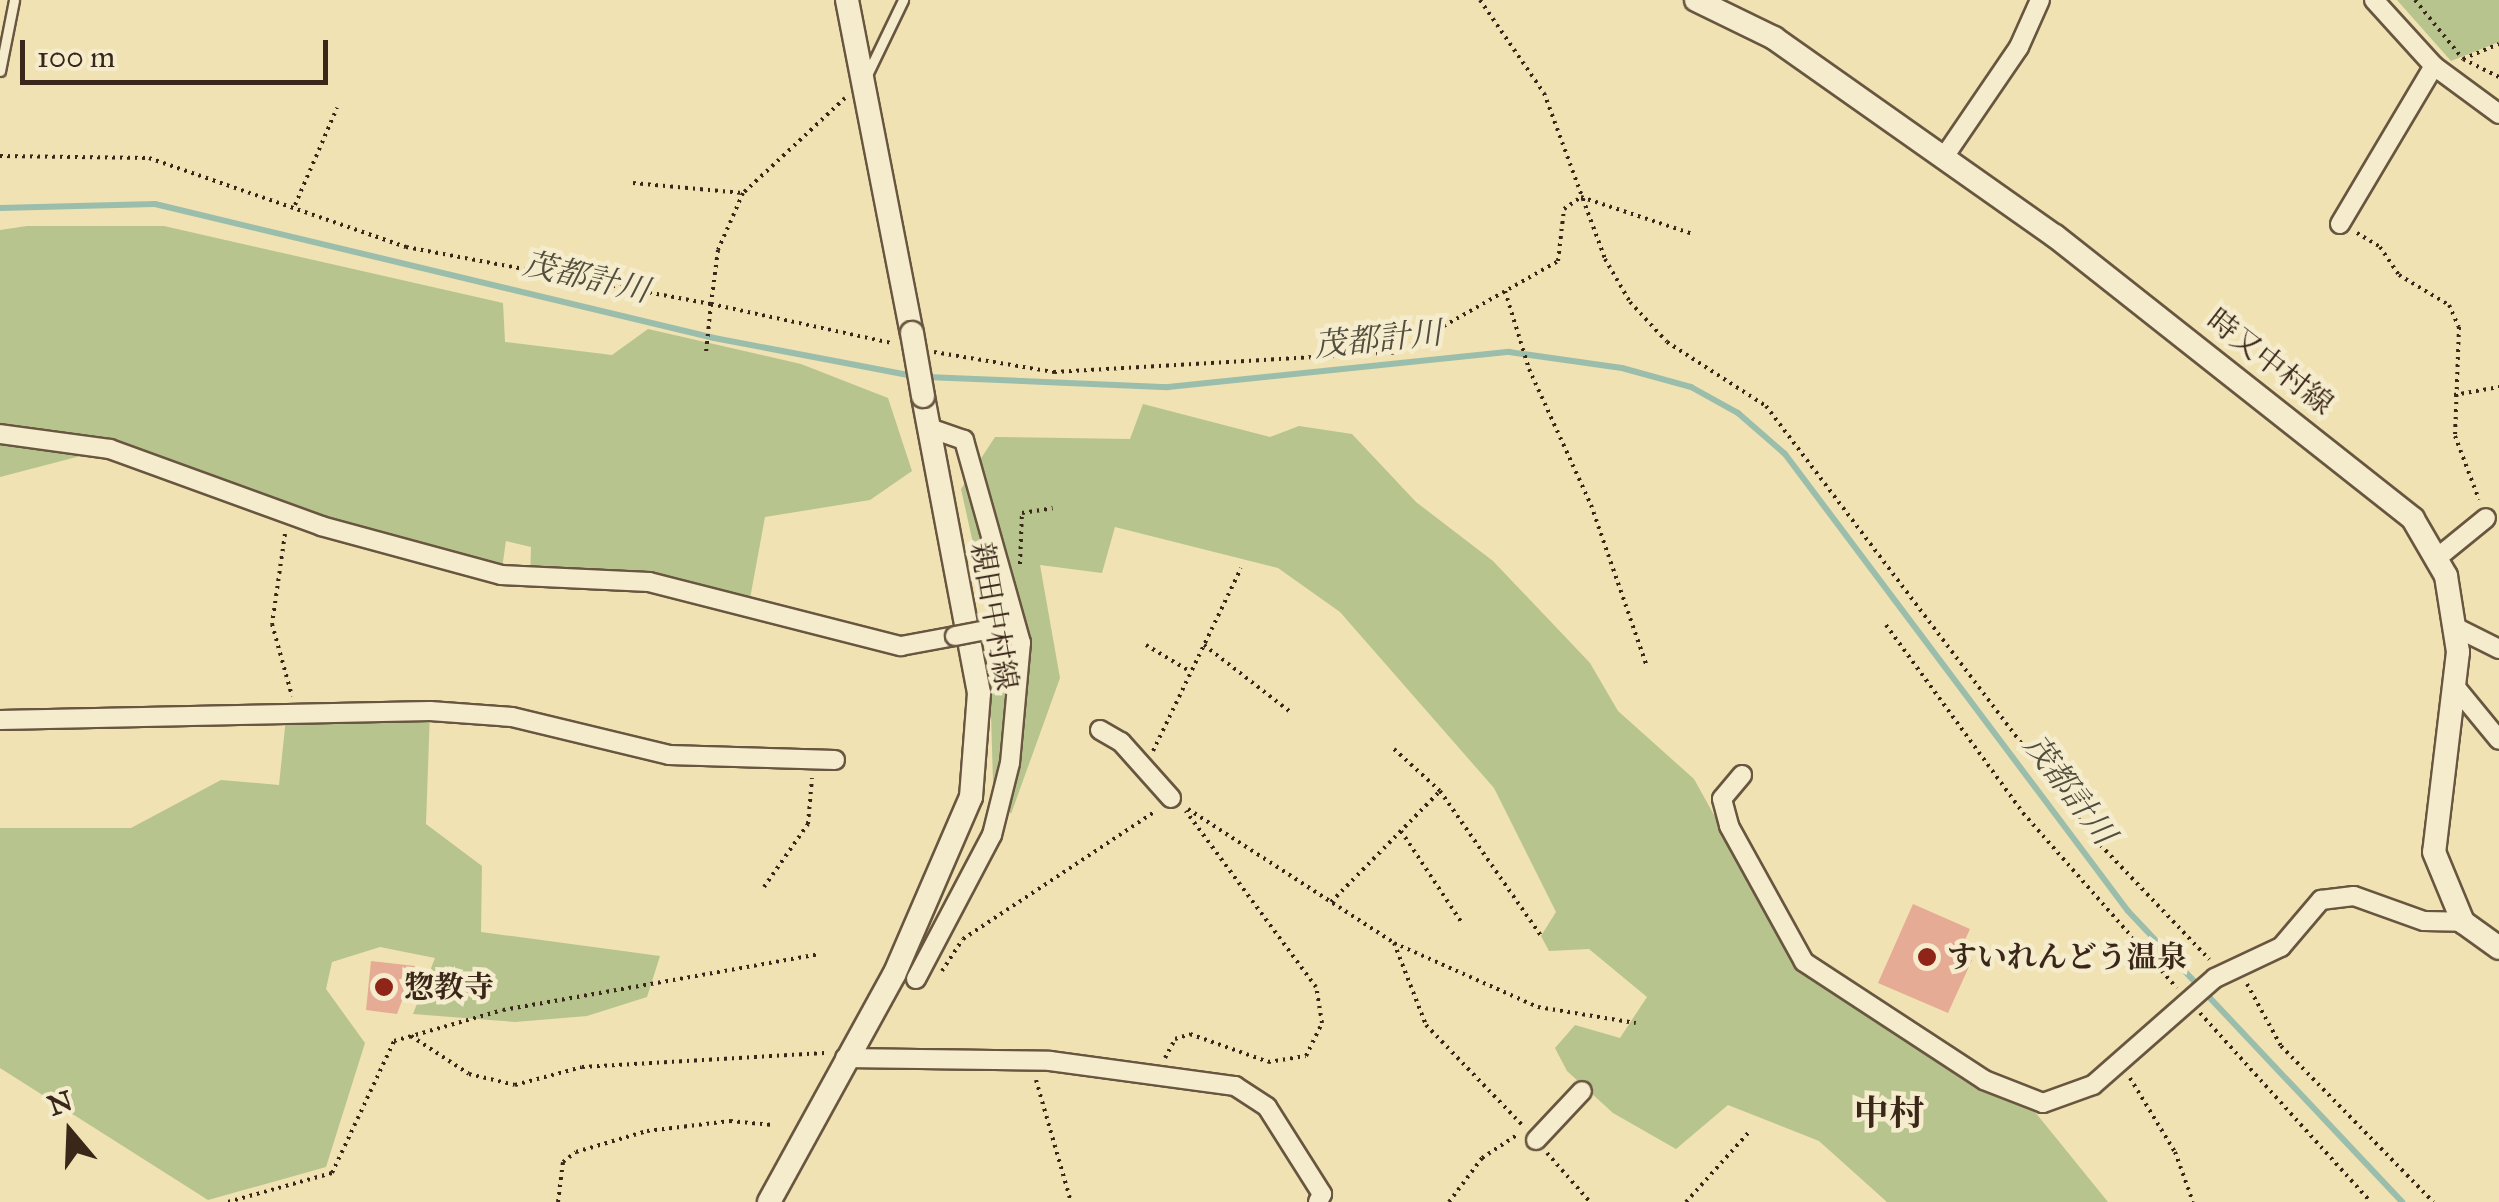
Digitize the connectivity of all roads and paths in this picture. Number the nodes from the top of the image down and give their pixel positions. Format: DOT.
graph roads {
  1 [pos="14,0"];
  2 [pos="847,0"];
  3 [pos="903,0"];
  4 [pos="1480,0"];
  5 [pos="1696,0"];
  6 [pos="2040,0"];
  7 [pos="2374,0"];
  8 [pos="2416,0"];
  9 [pos="2499,44"];
  10 [pos="2464,59"];
  11 [pos="0,71"];
  12 [pos="2440,72"];
  13 [pos="2499,77"];
  14 [pos="863,81"];
  15 [pos="337,108"];
  16 [pos="2499,114"];
  17 [pos="0,156"];
  18 [pos="1944,157"];
  19 [pos="633,184"];
  20 [pos="743,194"];
  21 [pos="1581,197"];
  22 [pos="294,205"];
  23 [pos="2340,224"];
  24 [pos="1693,234"];
  25 [pos="1506,291"];
  26 [pos="711,304"];
  27 [pos="909,342"];
  28 [pos="706,352"];
  29 [pos="2499,388"];
  30 [pos="2454,395"];
  31 [pos="930,428"];
  32 [pos="0,434"];
  33 [pos="1053,508"];
  34 [pos="288,514"];
  35 [pos="2486,518"];
  36 [pos="2438,558"];
  37 [pos="1020,568"];
  38 [pos="1241,568"];
  39 [pos="1018,624"];
  40 [pos="1886,625"];
  41 [pos="2456,628"];
  42 [pos="1146,645"];
  43 [pos="1204,645"];
  44 [pos="2499,650"];
  45 [pos="1646,664"];
  46 [pos="1191,672"];
  47 [pos="2453,684"];
  48 [pos="1289,711"];
  49 [pos="298,717"];
  50 [pos="0,720"];
  51 [pos="1100,730"];
  52 [pos="2499,740"];
  53 [pos="1394,749"];
  54 [pos="804,760"];
  55 [pos="835,760"];
  56 [pos="1144,768"];
  57 [pos="1742,774"];
  58 [pos="1440,791"];
  59 [pos="1171,798"];
  60 [pos="1400,831"];
  61 [pos="764,886"];
  62 [pos="1330,902"];
  63 [pos="2463,922"];
  64 [pos="1462,923"];
  65 [pos="1541,936"];
  66 [pos="1394,943"];
  67 [pos="2499,948"];
  68 [pos="820,954"];
  69 [pos="2225,972"];
  70 [pos="916,979"];
  71 [pos="2189,1000"];
  72 [pos="1636,1023"];
  73 [pos="411,1036"];
  74 [pos="846,1058"];
  75 [pos="2119,1062"];
  76 [pos="1156,1075"];
  77 [pos="1021,1080"];
  78 [pos="1582,1091"];
  79 [pos="773,1125"];
  80 [pos="1750,1131"];
  81 [pos="1531,1135"];
  82 [pos="228,1202"];
  83 [pos="558,1202"];
  84 [pos="770,1202"];
  85 [pos="1070,1202"];
  86 [pos="1318,1202"];
  87 [pos="1449,1202"];
  88 [pos="1590,1202"];
  89 [pos="1686,1202"];
  90 [pos="2194,1202"];
  91 [pos="2371,1202"];
  92 [pos="2434,1202"];
  1 -- 11 [label="lane"];
  2 -- 14 [label="main road, 親田中村線"];
  3 -- 14 [label="lane"];
  4 -- 21 [label="path"];
  5 -- 18 [label="main road, 時又中村線"];
  6 -- 18 [label="street"];
  7 -- 12 [label="street"];
  8 -- 10 [label="path"];
  9 -- 10 [label="path"];
  10 -- 12 [label="path"];
  10 -- 13 [label="path"];
  12 -- 16 [label="street"];
  12 -- 23 [label="street"];
  14 -- 20 [label="path"];
  14 -- 27 [label="main road, 親田中村線"];
  15 -- 22 [label="path"];
  17 -- 22 [label="path"];
  18 -- 36 [label="main road, 時又中村線"];
  19 -- 20 [label="path"];
  20 -- 26 [label="path"];
  21 -- 24 [label="path"];
  21 -- 25 [label="path"];
  21 -- 69 [label="path"];
  22 -- 26 [label="path"];
  23 -- 30 [label="path"];
  25 -- 27 [label="path"];
  25 -- 45 [label="path"];
  26 -- 27 [label="path"];
  26 -- 28 [label="path"];
  27 -- 31 [label="main road, 親田中村線, bridge"];
  29 -- 30 [label="path"];
  30 -- 35 [label="path"];
  31 -- 39 [label="street"];
  31 -- 74 [label="main road, 親田中村線"];
  32 -- 34 [label="street"];
  33 -- 37 [label="path"];
  34 -- 39 [label="street, bridge"];
  34 -- 49 [label="path"];
  35 -- 36 [label="street"];
  36 -- 41 [label="main road, 時又中村線"];
  38 -- 43 [label="path"];
  39 -- 70 [label="street"];
  40 -- 71 [label="path"];
  41 -- 44 [label="street"];
  41 -- 47 [label="main road, 時又中村線"];
  42 -- 46 [label="path"];
  43 -- 46 [label="path"];
  43 -- 48 [label="path"];
  46 -- 56 [label="path"];
  47 -- 52 [label="street"];
  47 -- 63 [label="main road, 時又中村線"];
  49 -- 50 [label="street"];
  49 -- 54 [label="street"];
  51 -- 56 [label="street"];
  53 -- 58 [label="path"];
  54 -- 55 [label="street"];
  54 -- 61 [label="path"];
  56 -- 59 [label="street"];
  57 -- 75 [label="street"];
  58 -- 60 [label="path"];
  58 -- 65 [label="path"];
  59 -- 70 [label="path"];
  60 -- 62 [label="path"];
  60 -- 64 [label="path"];
  62 -- 66 [label="path"];
  62 -- 76 [label="path"];
  63 -- 67 [label="main road"];
  63 -- 69 [label="street"];
  66 -- 72 [label="path"];
  66 -- 81 [label="path"];
  68 -- 73 [label="path"];
  69 -- 71 [label="street"];
  69 -- 92 [label="path"];
  71 -- 75 [label="street"];
  71 -- 91 [label="path"];
  73 -- 74 [label="path"];
  73 -- 82 [label="path"];
  74 -- 76 [label="street"];
  74 -- 84 [label="main road, 親田中村線"];
  75 -- 90 [label="path"];
  76 -- 86 [label="street"];
  77 -- 85 [label="path"];
  78 -- 81 [label="street"];
  79 -- 83 [label="path"];
  80 -- 89 [label="path"];
  81 -- 87 [label="path"];
  81 -- 88 [label="path"];
}
